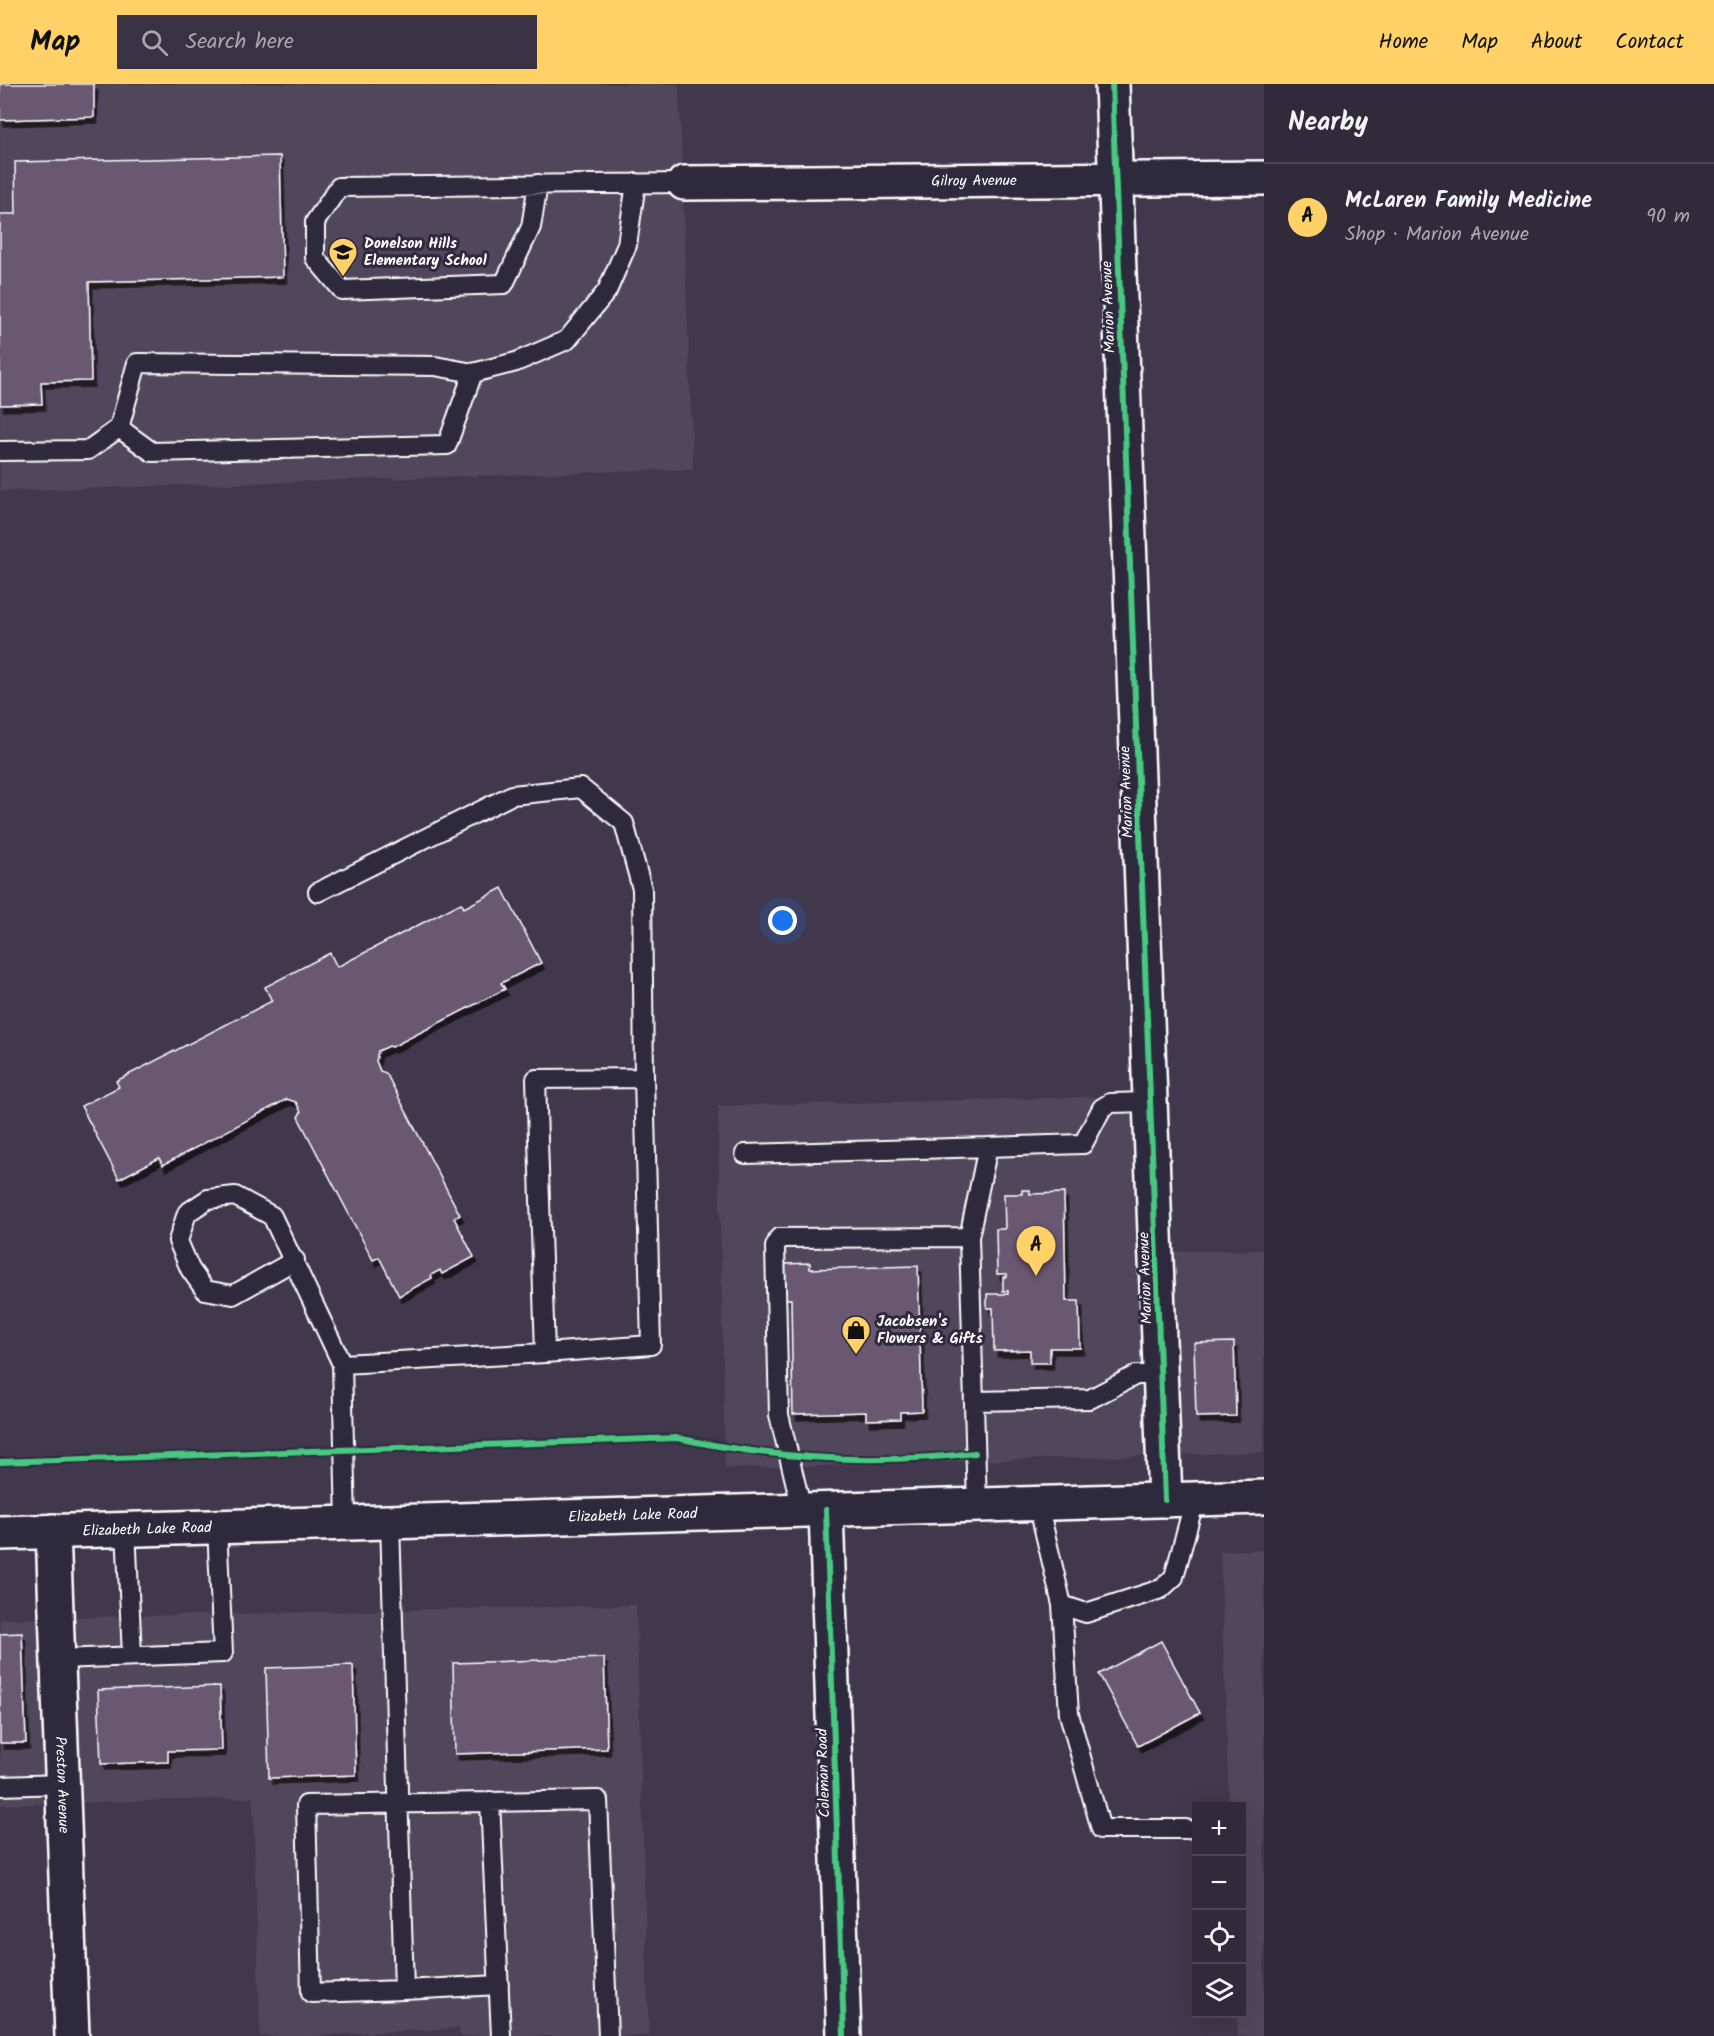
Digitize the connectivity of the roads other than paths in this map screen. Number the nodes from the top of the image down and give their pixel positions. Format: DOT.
graph roads {
  1 [pos="1112,84"];
  2 [pos="1264,178"];
  3 [pos="1115,180"];
  4 [pos="636,183"];
  5 [pos="684,183"];
  6 [pos="538,184"];
  7 [pos="473,373"];
  8 [pos="119,428"];
  9 [pos="0,451"];
  10 [pos="318,892"];
  11 [pos="644,1078"];
  12 [pos="1150,1102"];
  13 [pos="988,1147"];
  14 [pos="745,1154"];
  15 [pos="969,1237"];
  16 [pos="295,1260"];
  17 [pos="545,1353"];
  18 [pos="342,1364"];
  19 [pos="1161,1375"];
  20 [pos="974,1401"];
  21 [pos="1264,1497"];
  22 [pos="1180,1499"];
  23 [pos="1038,1504"];
  24 [pos="977,1505"];
  25 [pos="814,1510"];
  26 [pos="390,1522"];
  27 [pos="346,1524"];
  28 [pos="217,1527"];
  29 [pos="126,1529"];
  30 [pos="53,1532"];
  31 [pos="0,1533"];
  32 [pos="1062,1605"];
  33 [pos="132,1656"];
  34 [pos="58,1659"];
  35 [pos="63,1784"];
  36 [pos="0,1786"];
  37 [pos="490,1801"];
  38 [pos="399,1802"];
  39 [pos="1186,1830"];
  40 [pos="499,1985"];
  41 [pos="404,1990"];
  42 [pos="72,2036"];
  43 [pos="501,2036"];
  44 [pos="608,2036"];
  45 [pos="844,2036"];
  1 -- 3 [label="street, Marion Avenue"];
  2 -- 3 [label="street, Gilroy Avenue"];
  3 -- 5 [label="street, Gilroy Avenue"];
  3 -- 12 [label="street, Marion Avenue"];
  4 -- 5 [label="lane"];
  4 -- 6 [label="lane"];
  4 -- 7 [label="lane"];
  6 -- 6 [label="lane"];
  7 -- 8 [label="lane"];
  7 -- 8 [label="lane"];
  8 -- 9 [label="lane"];
  10 -- 11 [label="lane"];
  11 -- 17 [label="lane"];
  11 -- 17 [label="lane"];
  12 -- 13 [label="lane"];
  12 -- 19 [label="street, Marion Avenue"];
  13 -- 14 [label="lane"];
  13 -- 15 [label="lane"];
  15 -- 20 [label="lane"];
  15 -- 25 [label="lane"];
  16 -- 16 [label="lane"];
  16 -- 18 [label="lane"];
  17 -- 18 [label="lane"];
  18 -- 27 [label="lane"];
  19 -- 20 [label="lane"];
  19 -- 22 [label="street, Marion Avenue"];
  20 -- 24 [label="lane"];
  21 -- 22 [label="street, Elizabeth Lake Road"];
  22 -- 23 [label="street, Elizabeth Lake Road"];
  22 -- 32 [label="lane"];
  23 -- 24 [label="street, Elizabeth Lake Road"];
  23 -- 32 [label="lane"];
  24 -- 25 [label="street, Elizabeth Lake Road"];
  25 -- 26 [label="street, Elizabeth Lake Road"];
  25 -- 45 [label="street, Coleman Road"];
  26 -- 27 [label="street, Elizabeth Lake Road"];
  26 -- 38 [label="lane"];
  27 -- 28 [label="street, Elizabeth Lake Road"];
  28 -- 29 [label="street, Elizabeth Lake Road"];
  28 -- 33 [label="lane"];
  29 -- 30 [label="street, Elizabeth Lake Road"];
  29 -- 33 [label="lane"];
  30 -- 31 [label="street, Elizabeth Lake Road"];
  30 -- 34 [label="street, Preston Avenue"];
  32 -- 39 [label="lane"];
  33 -- 34 [label="lane"];
  34 -- 35 [label="street, Preston Avenue"];
  35 -- 36 [label="lane"];
  35 -- 42 [label="street, Preston Avenue"];
  37 -- 38 [label="lane"];
  37 -- 40 [label="lane"];
  37 -- 44 [label="lane"];
  38 -- 41 [label="lane"];
  38 -- 41 [label="lane"];
  40 -- 41 [label="lane"];
  40 -- 43 [label="lane"];
}
